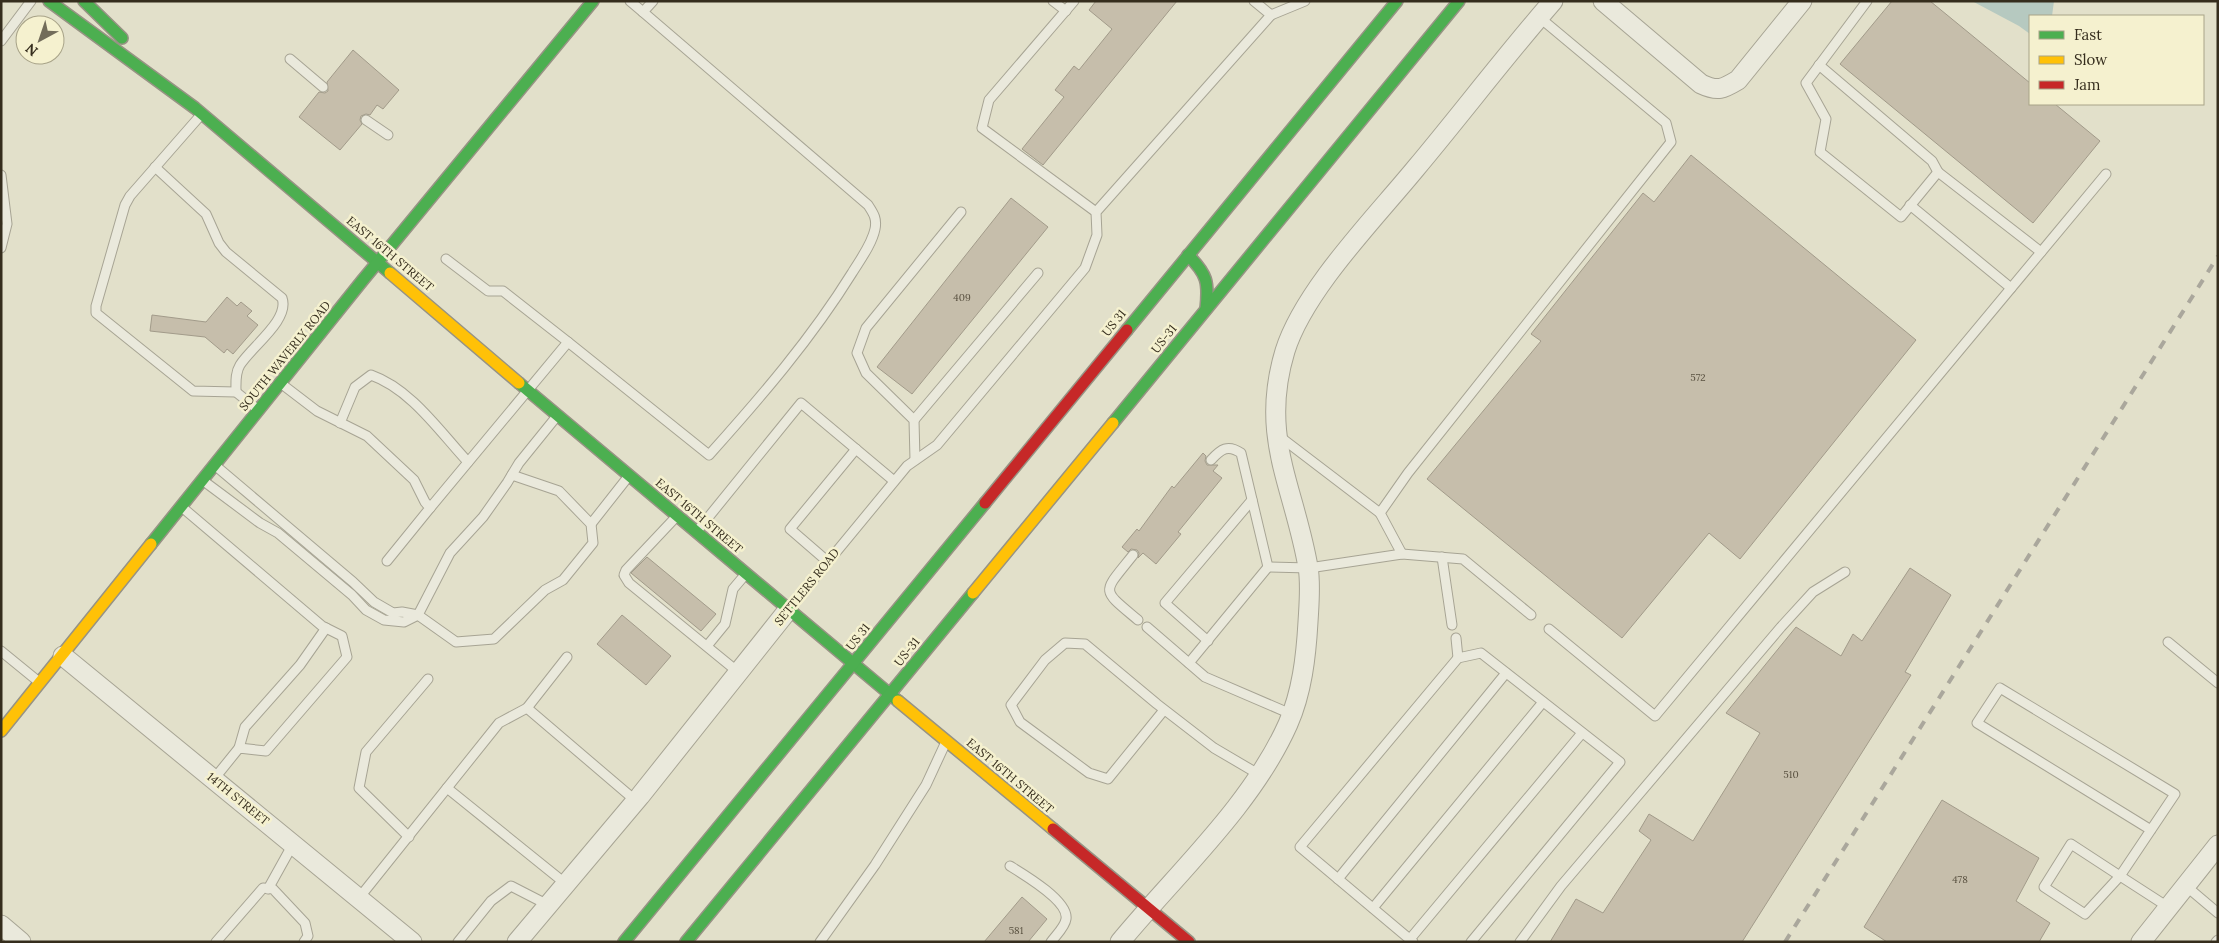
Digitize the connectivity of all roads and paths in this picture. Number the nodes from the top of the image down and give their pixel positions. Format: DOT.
graph roads {
  1 [pos="32,1"];
  2 [pos="49,1"];
  3 [pos="84,1"];
  4 [pos="593,1"];
  5 [pos="630,1"];
  6 [pos="652,1"];
  7 [pos="1053,1"];
  8 [pos="1074,1"];
  9 [pos="1254,1"];
  10 [pos="1305,1"];
  11 [pos="1397,1"];
  12 [pos="1459,1"];
  13 [pos="1553,1"];
  14 [pos="1603,1"];
  15 [pos="1802,1"];
  16 [pos="1867,1"];
  17 [pos="1066,11"];
  18 [pos="643,12"];
  19 [pos="1271,15"];
  20 [pos="1539,17"];
  21 [pos="1,41"];
  22 [pos="290,60"];
  23 [pos="1819,65"];
  24 [pos="323,87"];
  25 [pos="198,111"];
  26 [pos="366,120"];
  27 [pos="388,135"];
  28 [pos="155,167"];
  29 [pos="1938,172"];
  30 [pos="2106,174"];
  31 [pos="1,175"];
  32 [pos="2,194"];
  33 [pos="1910,206"];
  34 [pos="960,212"];
  35 [pos="1096,212"];
  36 [pos="1,248"];
  37 [pos="2041,252"];
  38 [pos="1188,255"];
  39 [pos="446,259"];
  40 [pos="378,262"];
  41 [pos="1038,273"];
  42 [pos="2011,288"];
  43 [pos="1206,309"];
  44 [pos="568,342"];
  45 [pos="281,383"];
  46 [pos="528,389"];
  47 [pos="236,392"];
  48 [pos="259,410"];
  49 [pos="558,414"];
  50 [pos="914,420"];
  51 [pos="340,423"];
  52 [pos="1276,433"];
  53 [pos="856,449"];
  54 [pos="915,460"];
  55 [pos="1211,460"];
  56 [pos="468,462"];
  57 [pos="215,465"];
  58 [pos="512,475"];
  59 [pos="629,475"];
  60 [pos="202,480"];
  61 [pos="894,481"];
  62 [pos="1252,500"];
  63 [pos="181,507"];
  64 [pos="430,508"];
  65 [pos="1380,513"];
  66 [pos="678,516"];
  67 [pos="591,524"];
  68 [pos="696,532"];
  69 [pos="1402,554"];
  70 [pos="1133,556"];
  71 [pos="1442,557"];
  72 [pos="387,560"];
  73 [pos="827,561"];
  74 [pos="1268,567"];
  75 [pos="1309,568"];
  76 [pos="1845,572"];
  77 [pos="746,574"];
  78 [pos="788,610"];
  79 [pos="418,615"];
  80 [pos="1531,615"];
  81 [pos="1138,620"];
  82 [pos="1452,625"];
  83 [pos="1147,627"];
  84 [pos="326,628"];
  85 [pos="1549,629"];
  86 [pos="1456,638"];
  87 [pos="1208,641"];
  88 [pos="2168,642"];
  89 [pos="707,646"];
  90 [pos="1,651"];
  91 [pos="63,656"];
  92 [pos="567,657"];
  93 [pos="1458,658"];
  94 [pos="1189,663"];
  95 [pos="854,664"];
  96 [pos="738,672"];
  97 [pos="1506,673"];
  98 [pos="428,680"];
  99 [pos="2218,683"];
  100 [pos="41,684"];
  101 [pos="890,694"];
  102 [pos="1543,702"];
  103 [pos="527,708"];
  104 [pos="1164,710"];
  105 [pos="1291,714"];
  106 [pos="1,731"];
  107 [pos="1582,732"];
  108 [pos="947,741"];
  109 [pos="239,748"];
  110 [pos="1260,775"];
  111 [pos="214,779"];
  112 [pos="447,788"];
  113 [pos="636,801"];
  114 [pos="2151,830"];
  115 [pos="409,836"];
  116 [pos="293,844"];
  117 [pos="2218,845"];
  118 [pos="1010,866"];
  119 [pos="2120,876"];
  120 [pos="1338,879"];
  121 [pos="566,884"];
  122 [pos="2186,886"];
  123 [pos="268,889"];
  124 [pos="359,898"];
  125 [pos="548,905"];
  126 [pos="2168,907"];
  127 [pos="1148,908"];
  128 [pos="1373,908"];
  129 [pos="2218,913"];
  130 [pos="1,925"];
  131 [pos="1412,940"];
  132 [pos="21,942"];
  133 [pos="216,942"];
  134 [pos="304,942"];
  135 [pos="412,942"];
  136 [pos="458,942"];
  137 [pos="517,942"];
  138 [pos="624,942"];
  139 [pos="686,942"];
  140 [pos="820,942"];
  141 [pos="1051,942"];
  142 [pos="1120,942"];
  143 [pos="1189,942"];
  144 [pos="1471,942"];
  145 [pos="1520,942"];
  146 [pos="2141,942"];
  1 -- 21 [label="lane"];
  2 -- 25 [label="main road, EAST 16TH STREET"];
  3 -- 25 [label="main road, EAST 16TH STREET"];
  4 -- 40 [label="main road, SOUTH WAVERLY ROAD"];
  5 -- 18 [label="lane"];
  6 -- 18 [label="lane"];
  7 -- 17 [label="lane"];
  8 -- 17 [label="lane"];
  9 -- 19 [label="lane"];
  10 -- 19 [label="lane"];
  11 -- 38 [label="main road, US 31 / US 31"];
  12 -- 43 [label="main road, US-31"];
  13 -- 20 [label="street"];
  14 -- 15 [label="street"];
  16 -- 23 [label="lane"];
  17 -- 35 [label="lane"];
  18 -- 44 [label="lane"];
  19 -- 35 [label="lane"];
  20 -- 52 [label="street"];
  20 -- 65 [label="lane"];
  22 -- 24 [label="lane"];
  23 -- 29 [label="lane"];
  23 -- 33 [label="lane"];
  25 -- 28 [label="lane"];
  25 -- 40 [label="main road, EAST 16TH STREET"];
  26 -- 27 [label="lane"];
  28 -- 47 [label="lane"];
  28 -- 47 [label="lane"];
  29 -- 33 [label="lane"];
  29 -- 37 [label="lane"];
  30 -- 37 [label="lane"];
  31 -- 32 [label="lane"];
  32 -- 36 [label="lane"];
  33 -- 42 [label="lane"];
  34 -- 50 [label="lane"];
  35 -- 54 [label="lane, SETTLERS ROAD"];
  37 -- 42 [label="lane"];
  38 -- 43 [label="main road"];
  38 -- 95 [label="main road, US 31 / US 31"];
  39 -- 44 [label="lane"];
  40 -- 45 [label="main road, SOUTH WAVERLY ROAD"];
  40 -- 46 [label="main road, EAST 16TH STREET"];
  41 -- 50 [label="lane"];
  42 -- 85 [label="lane"];
  43 -- 101 [label="main road, US-31"];
  44 -- 46 [label="lane"];
  45 -- 48 [label="main road, SOUTH WAVERLY ROAD"];
  45 -- 51 [label="lane"];
  46 -- 49 [label="main road, EAST 16TH STREET"];
  46 -- 56 [label="lane"];
  47 -- 48 [label="lane"];
  48 -- 57 [label="main road, SOUTH WAVERLY ROAD"];
  49 -- 58 [label="lane"];
  49 -- 59 [label="main road, EAST 16TH STREET"];
  50 -- 54 [label="lane"];
  51 -- 56 [label="lane"];
  51 -- 64 [label="lane"];
  52 -- 65 [label="lane"];
  52 -- 75 [label="street"];
  53 -- 61 [label="lane"];
  53 -- 68 [label="lane"];
  53 -- 73 [label="lane"];
  54 -- 61 [label="lane, SETTLERS ROAD"];
  55 -- 62 [label="lane"];
  56 -- 64 [label="lane"];
  57 -- 60 [label="main road, SOUTH WAVERLY ROAD"];
  57 -- 79 [label="lane"];
  58 -- 67 [label="lane"];
  58 -- 79 [label="lane"];
  59 -- 66 [label="main road, EAST 16TH STREET"];
  59 -- 67 [label="lane"];
  60 -- 63 [label="main road, SOUTH WAVERLY ROAD"];
  60 -- 79 [label="lane"];
  61 -- 73 [label="lane, SETTLERS ROAD"];
  62 -- 74 [label="lane"];
  62 -- 87 [label="lane"];
  63 -- 84 [label="lane"];
  63 -- 91 [label="main road, SOUTH WAVERLY ROAD"];
  64 -- 72 [label="lane"];
  65 -- 69 [label="lane"];
  66 -- 68 [label="main road, EAST 16TH STREET"];
  66 -- 89 [label="lane"];
  67 -- 79 [label="lane"];
  68 -- 77 [label="main road, EAST 16TH STREET"];
  69 -- 71 [label="lane"];
  69 -- 75 [label="lane"];
  70 -- 81 [label="lane"];
  71 -- 80 [label="lane"];
  71 -- 82 [label="lane"];
  73 -- 78 [label="lane, SETTLERS ROAD"];
  74 -- 75 [label="lane"];
  74 -- 87 [label="lane"];
  75 -- 105 [label="street"];
  76 -- 145 [label="lane"];
  77 -- 78 [label="main road, EAST 16TH STREET"];
  77 -- 89 [label="lane"];
  78 -- 95 [label="main road, EAST 16TH STREET"];
  78 -- 96 [label="street, SETTLERS ROAD"];
  83 -- 94 [label="lane"];
  84 -- 109 [label="lane"];
  84 -- 109 [label="lane"];
  86 -- 93 [label="lane"];
  87 -- 94 [label="lane"];
  88 -- 99 [label="lane"];
  89 -- 96 [label="lane"];
  90 -- 100 [label="lane"];
  91 -- 100 [label="main road, SOUTH WAVERLY ROAD"];
  91 -- 111 [label="street, 14TH STREET"];
  92 -- 103 [label="lane"];
  93 -- 97 [label="lane"];
  93 -- 120 [label="lane"];
  94 -- 105 [label="lane"];
  95 -- 101 [label="main road, EAST 16TH STREET"];
  95 -- 138 [label="main road, US 31"];
  96 -- 113 [label="street, SETTLERS ROAD"];
  97 -- 102 [label="lane"];
  97 -- 120 [label="lane"];
  98 -- 115 [label="lane"];
  100 -- 106 [label="main road, SOUTH WAVERLY ROAD"];
  101 -- 108 [label="main road, EAST 16TH STREET"];
  101 -- 139 [label="main road, US-31"];
  102 -- 107 [label="lane"];
  102 -- 128 [label="lane"];
  103 -- 112 [label="lane"];
  103 -- 113 [label="lane"];
  104 -- 104 [label="lane"];
  104 -- 110 [label="lane"];
  105 -- 110 [label="street"];
  107 -- 131 [label="lane"];
  107 -- 144 [label="lane"];
  108 -- 127 [label="main road, EAST 16TH STREET"];
  108 -- 140 [label="lane"];
  109 -- 111 [label="lane"];
  110 -- 127 [label="street"];
  111 -- 116 [label="street, 14TH STREET"];
  112 -- 115 [label="lane"];
  112 -- 121 [label="lane"];
  113 -- 121 [label="street, SETTLERS ROAD"];
  114 -- 114 [label="lane"];
  114 -- 119 [label="lane"];
  115 -- 124 [label="lane"];
  116 -- 123 [label="lane"];
  116 -- 124 [label="street, 14TH STREET"];
  117 -- 122 [label="street"];
  118 -- 141 [label="lane"];
  119 -- 119 [label="lane"];
  119 -- 126 [label="lane"];
  120 -- 128 [label="lane"];
  121 -- 125 [label="street, SETTLERS ROAD"];
  122 -- 126 [label="street"];
  122 -- 129 [label="lane"];
  123 -- 133 [label="lane"];
  123 -- 134 [label="lane"];
  124 -- 135 [label="street, 14TH STREET"];
  125 -- 136 [label="lane"];
  125 -- 137 [label="street, SETTLERS ROAD"];
  126 -- 146 [label="street"];
  127 -- 142 [label="street"];
  127 -- 143 [label="main road, EAST 16TH STREET"];
  128 -- 131 [label="lane"];
  130 -- 132 [label="street"];
}
